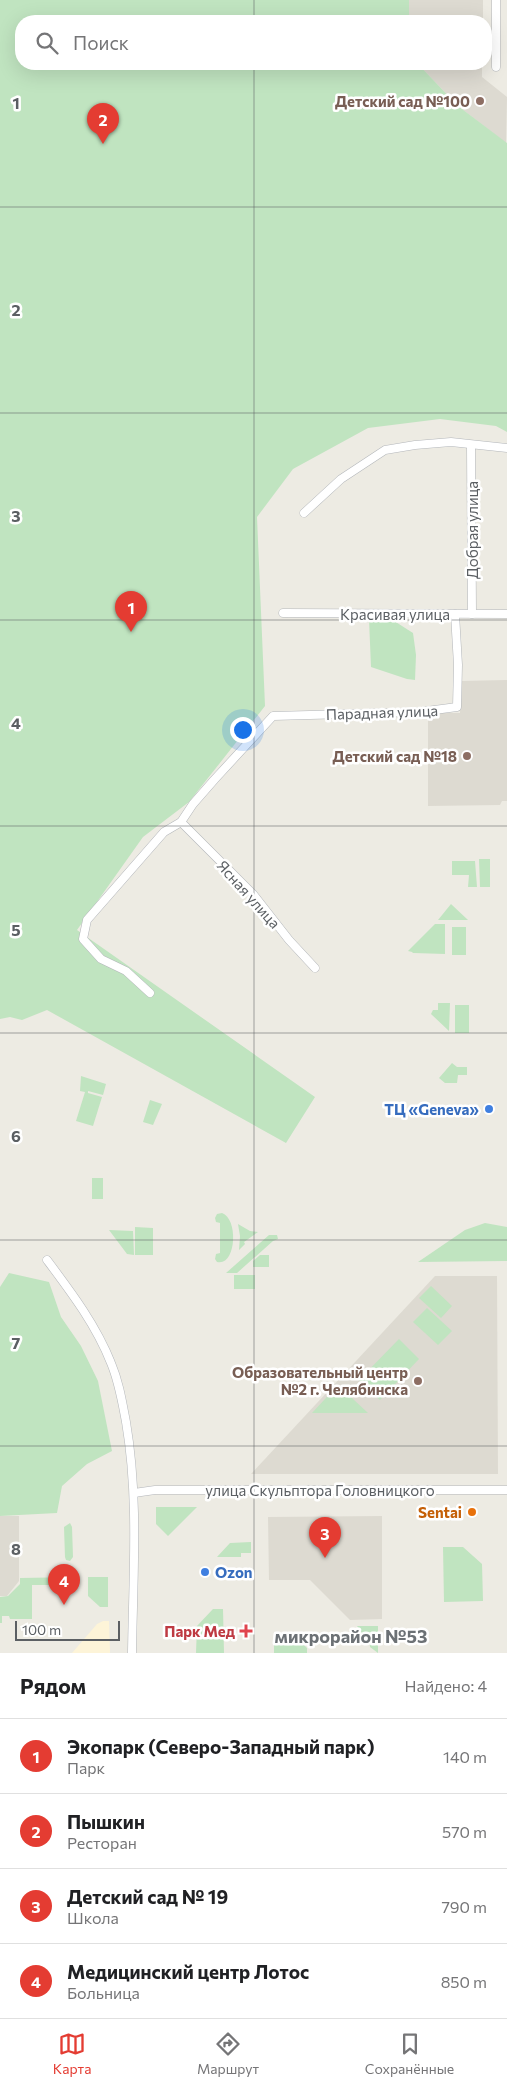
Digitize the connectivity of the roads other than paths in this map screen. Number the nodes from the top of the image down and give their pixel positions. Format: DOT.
graph roads {
  1 [pos="496,0"];
  2 [pos="496,67"];
  3 [pos="471,446"];
  4 [pos="507,448"];
  5 [pos="304,513"];
  6 [pos="283,613"];
  7 [pos="455,614"];
  8 [pos="472,614"];
  9 [pos="507,614"];
  10 [pos="181,822"];
  11 [pos="315,968"];
  12 [pos="150,993"];
  13 [pos="47,1260"];
  14 [pos="507,1490"];
  15 [pos="134,1493"];
  16 [pos="132,1653"];
  1 -- 2 [label="street"];
  3 -- 4 [label="street"];
  3 -- 5 [label="street"];
  3 -- 8 [label="street, Добрая улица"];
  6 -- 7 [label="street, Красивая улица"];
  7 -- 8 [label="street, Красивая улица"];
  7 -- 10 [label="street, Парадная улица"];
  8 -- 9 [label="street, Красивая улица"];
  10 -- 11 [label="street, Ясная улица"];
  10 -- 12 [label="street"];
  13 -- 15 [label="street"];
  14 -- 15 [label="street, улица Скульптора Головницкого"];
  15 -- 16 [label="street"];
}
